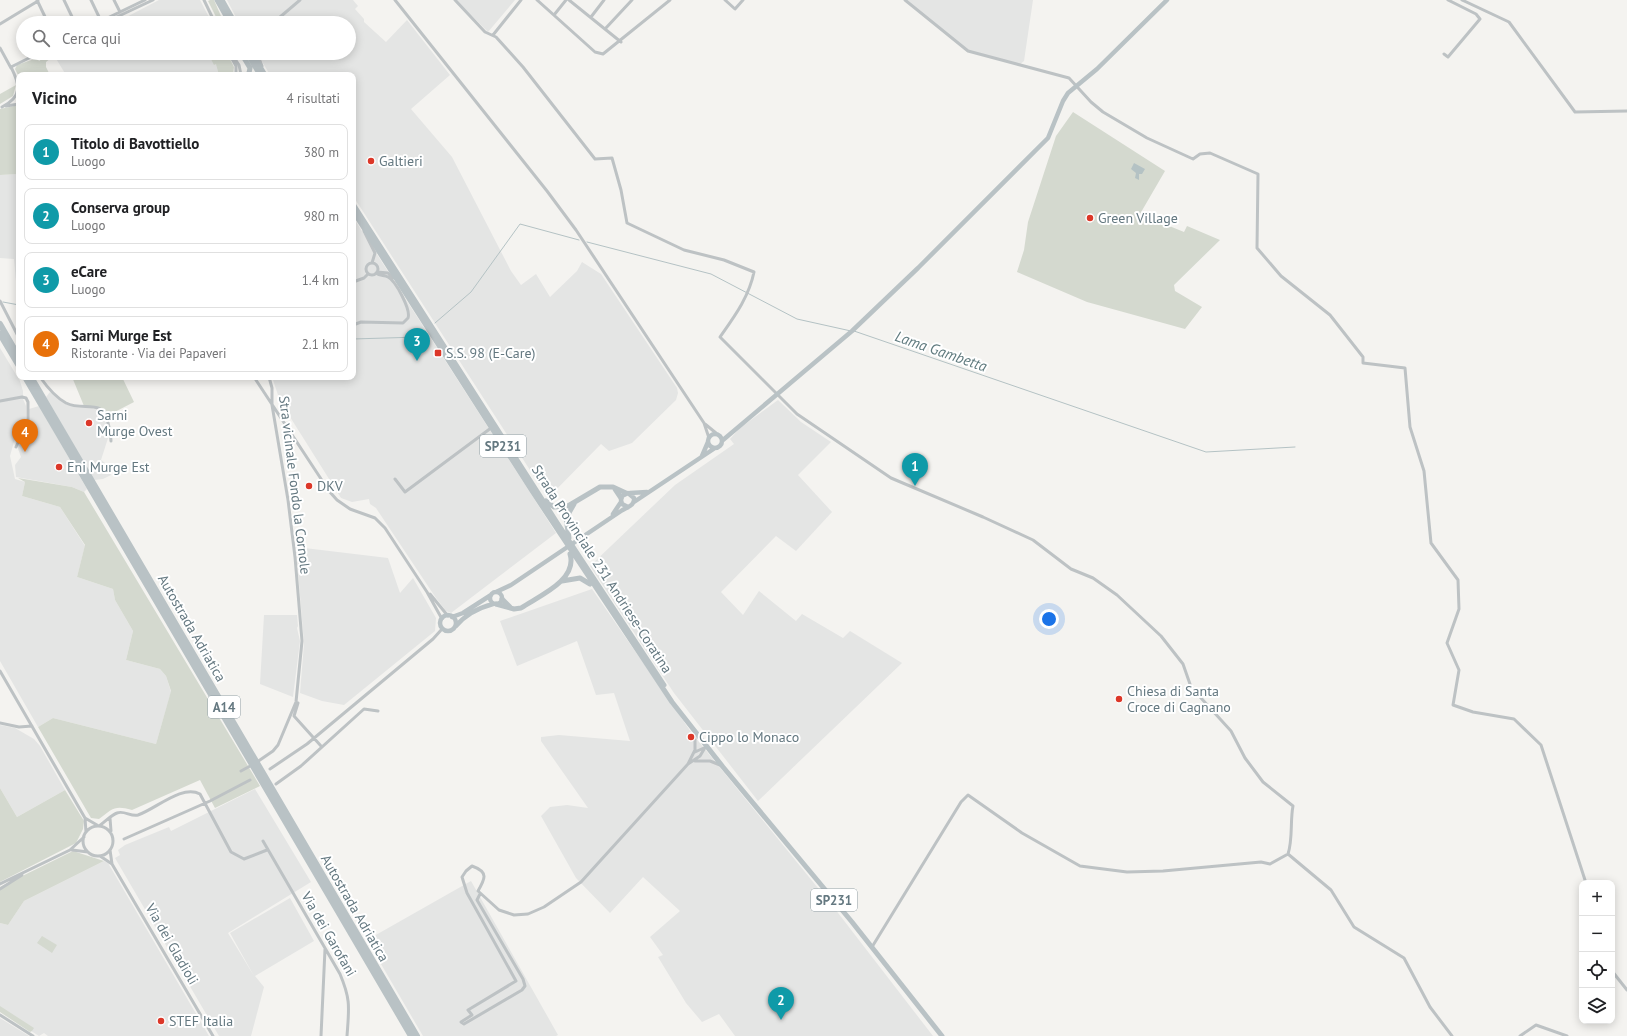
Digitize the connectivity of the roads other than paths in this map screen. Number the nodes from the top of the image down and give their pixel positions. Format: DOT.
graph roads {
  1 [pos="64,0"];
  2 [pos="91,0"];
  3 [pos="114,0"];
  4 [pos="145,0"];
  5 [pos="153,0"];
  6 [pos="204,0"];
  7 [pos="217,0"];
  8 [pos="300,0"];
  9 [pos="395,0"];
  10 [pos="455,0"];
  11 [pos="521,0"];
  12 [pos="537,0"];
  13 [pos="566,0"];
  14 [pos="569,0"];
  15 [pos="604,0"];
  16 [pos="632,0"];
  17 [pos="670,0"];
  18 [pos="725,0"];
  19 [pos="743,0"];
  20 [pos="905,0"];
  21 [pos="1167,0"];
  22 [pos="1448,0"];
  23 [pos="1462,0"];
  24 [pos="38,1"];
  25 [pos="221,3"];
  26 [pos="120,12"];
  27 [pos="554,15"];
  28 [pos="45,16"];
  29 [pos="72,16"];
  30 [pos="99,16"];
  31 [pos="113,16"];
  32 [pos="116,16"];
  33 [pos="212,16"];
  34 [pos="224,16"];
  35 [pos="227,16"];
  36 [pos="230,16"];
  37 [pos="281,16"];
  38 [pos="591,17"];
  39 [pos="0,24"];
  40 [pos="605,29"];
  41 [pos="493,35"];
  42 [pos="621,42"];
  43 [pos="0,48"];
  44 [pos="1444,54"];
  45 [pos="25,60"];
  46 [pos="233,60"];
  47 [pos="235,60"];
  48 [pos="245,60"];
  49 [pos="251,60"];
  50 [pos="256,60"];
  51 [pos="260,60"];
  52 [pos="11,67"];
  53 [pos="236,72"];
  54 [pos="240,72"];
  55 [pos="249,72"];
  56 [pos="258,72"];
  57 [pos="263,72"];
  58 [pos="264,72"];
  59 [pos="16,74"];
  60 [pos="16,78"];
  61 [pos="1076,86"];
  62 [pos="16,95"];
  63 [pos="16,104"];
  64 [pos="1,107"];
  65 [pos="1627,111"];
  66 [pos="356,209"];
  67 [pos="356,216"];
  68 [pos="363,227"];
  69 [pos="372,262"];
  70 [pos="377,273"];
  71 [pos="368,274"];
  72 [pos="356,281"];
  73 [pos="402,287"];
  74 [pos="0,301"];
  75 [pos="0,324"];
  76 [pos="356,324"];
  77 [pos="16,332"];
  78 [pos="0,334"];
  79 [pos="16,352"];
  80 [pos="16,361"];
  81 [pos="27,380"];
  82 [pos="33,380"];
  83 [pos="42,380"];
  84 [pos="256,380"];
  85 [pos="270,380"];
  86 [pos="777,394"];
  87 [pos="0,401"];
  88 [pos="272,404"];
  89 [pos="704,423"];
  90 [pos="491,428"];
  91 [pos="733,430"];
  92 [pos="718,434"];
  93 [pos="708,440"];
  94 [pos="723,440"];
  95 [pos="111,441"];
  96 [pos="16,446"];
  97 [pos="715,448"];
  98 [pos="702,457"];
  99 [pos="395,479"];
  100 [pos="612,487"];
  101 [pos="535,488"];
  102 [pos="650,491"];
  103 [pos="628,493"];
  104 [pos="621,500"];
  105 [pos="576,502"];
  106 [pos="634,502"];
  107 [pos="628,507"];
  108 [pos="611,517"];
  109 [pos="566,540"];
  110 [pos="561,581"];
  111 [pos="511,585"];
  112 [pos="597,591"];
  113 [pos="428,592"];
  114 [pos="496,592"];
  115 [pos="491,596"];
  116 [pos="502,597"];
  117 [pos="494,604"];
  118 [pos="510,608"];
  119 [pos="450,616"];
  120 [pos="442,619"];
  121 [pos="456,626"];
  122 [pos="442,629"];
  123 [pos="0,671"];
  124 [pos="296,702"];
  125 [pos="378,711"];
  126 [pos="0,723"];
  127 [pos="690,724"];
  128 [pos="32,726"];
  129 [pos="695,731"];
  130 [pos="321,746"];
  131 [pos="706,746"];
  132 [pos="694,754"];
  133 [pos="695,761"];
  134 [pos="688,764"];
  135 [pos="722,767"];
  136 [pos="270,769"];
  137 [pos="241,771"];
  138 [pos="250,780"];
  139 [pos="276,784"];
  140 [pos="85,818"];
  141 [pos="110,818"];
  142 [pos="98,825"];
  143 [pos="111,831"];
  144 [pos="86,832"];
  145 [pos="84,837"];
  146 [pos="124,839"];
  147 [pos="263,841"];
  148 [pos="70,850"];
  149 [pos="110,850"];
  150 [pos="267,850"];
  151 [pos="89,852"];
  152 [pos="1288,854"];
  153 [pos="100,856"];
  154 [pos="112,864"];
  155 [pos="26,873"];
  156 [pos="1585,880"];
  157 [pos="0,884"];
  158 [pos="0,889"];
  159 [pos="480,894"];
  160 [pos="872,947"];
  161 [pos="325,949"];
  162 [pos="1615,975"];
  163 [pos="1627,990"];
  164 [pos="0,1015"];
  165 [pos="33,1036"];
  166 [pos="213,1036"];
  167 [pos="321,1036"];
  168 [pos="347,1036"];
  169 [pos="411,1036"];
  170 [pos="417,1036"];
  171 [pos="942,1036"];
  172 [pos="1452,1036"];
  173 [pos="1520,1036"];
  174 [pos="1567,1036"];
  1 -- 29 [label="street"];
  2 -- 30 [label="street"];
  3 -- 26 [label="street"];
  4 -- 26 [label="street"];
  5 -- 32 [label="street"];
  6 -- 33 [label="street"];
  7 -- 25 [label="main road"];
  8 -- 37 [label="street"];
  9 -- 89 [label="street"];
  10 -- 41 [label="street"];
  11 -- 41 [label="street"];
  12 -- 27 [label="street"];
  13 -- 27 [label="street"];
  14 -- 38 [label="street"];
  15 -- 38 [label="street"];
  16 -- 40 [label="street"];
  17 -- 42 [label="street"];
  18 -- 19 [label="street"];
  20 -- 61 [label="street"];
  21 -- 61 [label="main road"];
  22 -- 44 [label="street"];
  23 -- 65 [label="street"];
  24 -- 28 [label="street"];
  24 -- 39 [label="street"];
  25 -- 34 [label="main road"];
  25 -- 35 [label="main road"];
  25 -- 36 [label="main road"];
  26 -- 31 [label="street"];
  27 -- 42 [label="street"];
  38 -- 40 [label="street"];
  40 -- 42 [label="street"];
  41 -- 86 [label="street"];
  43 -- 52 [label="street"];
  45 -- 52 [label="street"];
  46 -- 53 [label="street"];
  47 -- 54 [label="street"];
  48 -- 55 [label="main road"];
  49 -- 56 [label="main road"];
  50 -- 57 [label="main road"];
  51 -- 58 [label="street"];
  52 -- 59 [label="street"];
  52 -- 60 [label="street"];
  61 -- 86 [label="main road"];
  61 -- 156 [label="street"];
  62 -- 64 [label="street"];
  63 -- 64 [label="street"];
  66 -- 101 [label="main road, Strada Provinciale 231 Andriese-Coratina / SP231"];
  67 -- 68 [label="main road, Strada Provinciale 231 Andriese-Coratina / SP231"];
  68 -- 69 [label="street"];
  68 -- 73 [label="main road, Strada Provinciale 231 Andriese-Coratina / SP231"];
  69 -- 70 [label="street"];
  69 -- 71 [label="street"];
  70 -- 71 [label="street"];
  70 -- 73 [label="street"];
  70 -- 76 [label="street"];
  71 -- 72 [label="street"];
  73 -- 90 [label="main road, Strada Provinciale 231 Andriese-Coratina / SP231"];
  74 -- 77 [label="street"];
  75 -- 79 [label="highway"];
  78 -- 80 [label="highway"];
  81 -- 169 [label="highway, Autostrada Adriatica / A14"];
  82 -- 170 [label="highway, Autostrada Adriatica / A14"];
  83 -- 95 [label="street"];
  84 -- 88 [label="street"];
  85 -- 88 [label="street, Stra vicinale Fondo la Cornole"];
  86 -- 91 [label="main road"];
  86 -- 152 [label="street"];
  87 -- 96 [label="street"];
  88 -- 113 [label="street"];
  88 -- 124 [label="street, Stra vicinale Fondo la Cornole"];
  89 -- 92 [label="street"];
  89 -- 93 [label="street"];
  90 -- 99 [label="street"];
  90 -- 109 [label="main road, Strada Provinciale 231 Andriese-Coratina / SP231"];
  91 -- 92 [label="main road"];
  91 -- 94 [label="main road"];
  92 -- 93 [label="main road"];
  92 -- 94 [label="main road"];
  93 -- 97 [label="main road"];
  93 -- 98 [label="main road"];
  94 -- 97 [label="main road"];
  97 -- 98 [label="main road"];
  98 -- 102 [label="main road"];
  100 -- 103 [label="main road"];
  100 -- 104 [label="main road"];
  100 -- 105 [label="main road"];
  101 -- 105 [label="main road"];
  101 -- 109 [label="main road, Strada Provinciale 231 Andriese-Coratina / SP231"];
  102 -- 103 [label="main road"];
  102 -- 106 [label="main road"];
  103 -- 104 [label="main road"];
  103 -- 106 [label="main road"];
  104 -- 107 [label="main road"];
  104 -- 108 [label="main road"];
  105 -- 109 [label="main road"];
  106 -- 107 [label="main road"];
  107 -- 108 [label="main road"];
  108 -- 111 [label="main road"];
  109 -- 110 [label="main road"];
  109 -- 112 [label="main road, Strada Provinciale 231 Andriese-Coratina / SP231"];
  109 -- 127 [label="main road, Strada Provinciale 231 Andriese-Coratina / SP231"];
  110 -- 112 [label="main road"];
  110 -- 118 [label="main road"];
  111 -- 114 [label="main road"];
  111 -- 116 [label="main road"];
  112 -- 127 [label="main road, Strada Provinciale 231 Andriese-Coratina / SP231"];
  113 -- 119 [label="street"];
  113 -- 120 [label="street"];
  114 -- 115 [label="main road"];
  114 -- 116 [label="main road"];
  115 -- 117 [label="main road"];
  115 -- 119 [label="main road"];
  116 -- 117 [label="main road"];
  116 -- 118 [label="main road"];
  117 -- 118 [label="main road"];
  117 -- 121 [label="main road"];
  119 -- 120 [label="main road"];
  119 -- 121 [label="main road"];
  120 -- 122 [label="main road"];
  121 -- 122 [label="main road"];
  122 -- 136 [label="street"];
  123 -- 128 [label="street"];
  124 -- 130 [label="street"];
  124 -- 137 [label="street, Stra vicinale Fondo la Cornole"];
  125 -- 130 [label="street"];
  126 -- 128 [label="street"];
  127 -- 129 [label="main road, Strada Provinciale 231 Andriese-Coratina / SP231"];
  128 -- 140 [label="street"];
  129 -- 131 [label="main road, Strada Provinciale 231 Andriese-Coratina / SP231"];
  129 -- 132 [label="street"];
  130 -- 139 [label="street"];
  131 -- 132 [label="street"];
  131 -- 133 [label="street"];
  131 -- 135 [label="main road, Strada Provinciale 231 Andriese-Coratina / SP231"];
  132 -- 134 [label="street"];
  133 -- 134 [label="street"];
  133 -- 135 [label="street"];
  134 -- 159 [label="street"];
  135 -- 160 [label="main road, Strada Provinciale 231 Andriese-Coratina / SP231"];
  138 -- 146 [label="street"];
  140 -- 142 [label="street"];
  140 -- 144 [label="street"];
  141 -- 142 [label="street"];
  141 -- 143 [label="street, Via dei Gladioli"];
  141 -- 150 [label="street"];
  142 -- 143 [label="street"];
  142 -- 144 [label="street"];
  143 -- 149 [label="street, Via dei Gladioli"];
  144 -- 145 [label="street"];
  145 -- 148 [label="street"];
  145 -- 151 [label="street"];
  147 -- 150 [label="street, Via dei Garofani"];
  148 -- 151 [label="street, Via dei Gladioli"];
  148 -- 155 [label="street"];
  149 -- 153 [label="street"];
  149 -- 154 [label="street, Via dei Gladioli"];
  150 -- 161 [label="street, Via dei Garofani"];
  151 -- 153 [label="street, Via dei Gladioli"];
  152 -- 160 [label="street"];
  152 -- 172 [label="street"];
  153 -- 154 [label="street, Via dei Gladioli"];
  154 -- 166 [label="street, Via dei Gladioli"];
  155 -- 157 [label="street"];
  155 -- 158 [label="street"];
  159 -- 159 [label="street"];
  160 -- 171 [label="main road, Strada Provinciale 231 Andriese-Coratina / SP231"];
  161 -- 167 [label="street"];
  161 -- 168 [label="street, Via dei Garofani"];
  162 -- 163 [label="street"];
  164 -- 165 [label="street"];
  173 -- 174 [label="street"];
}
